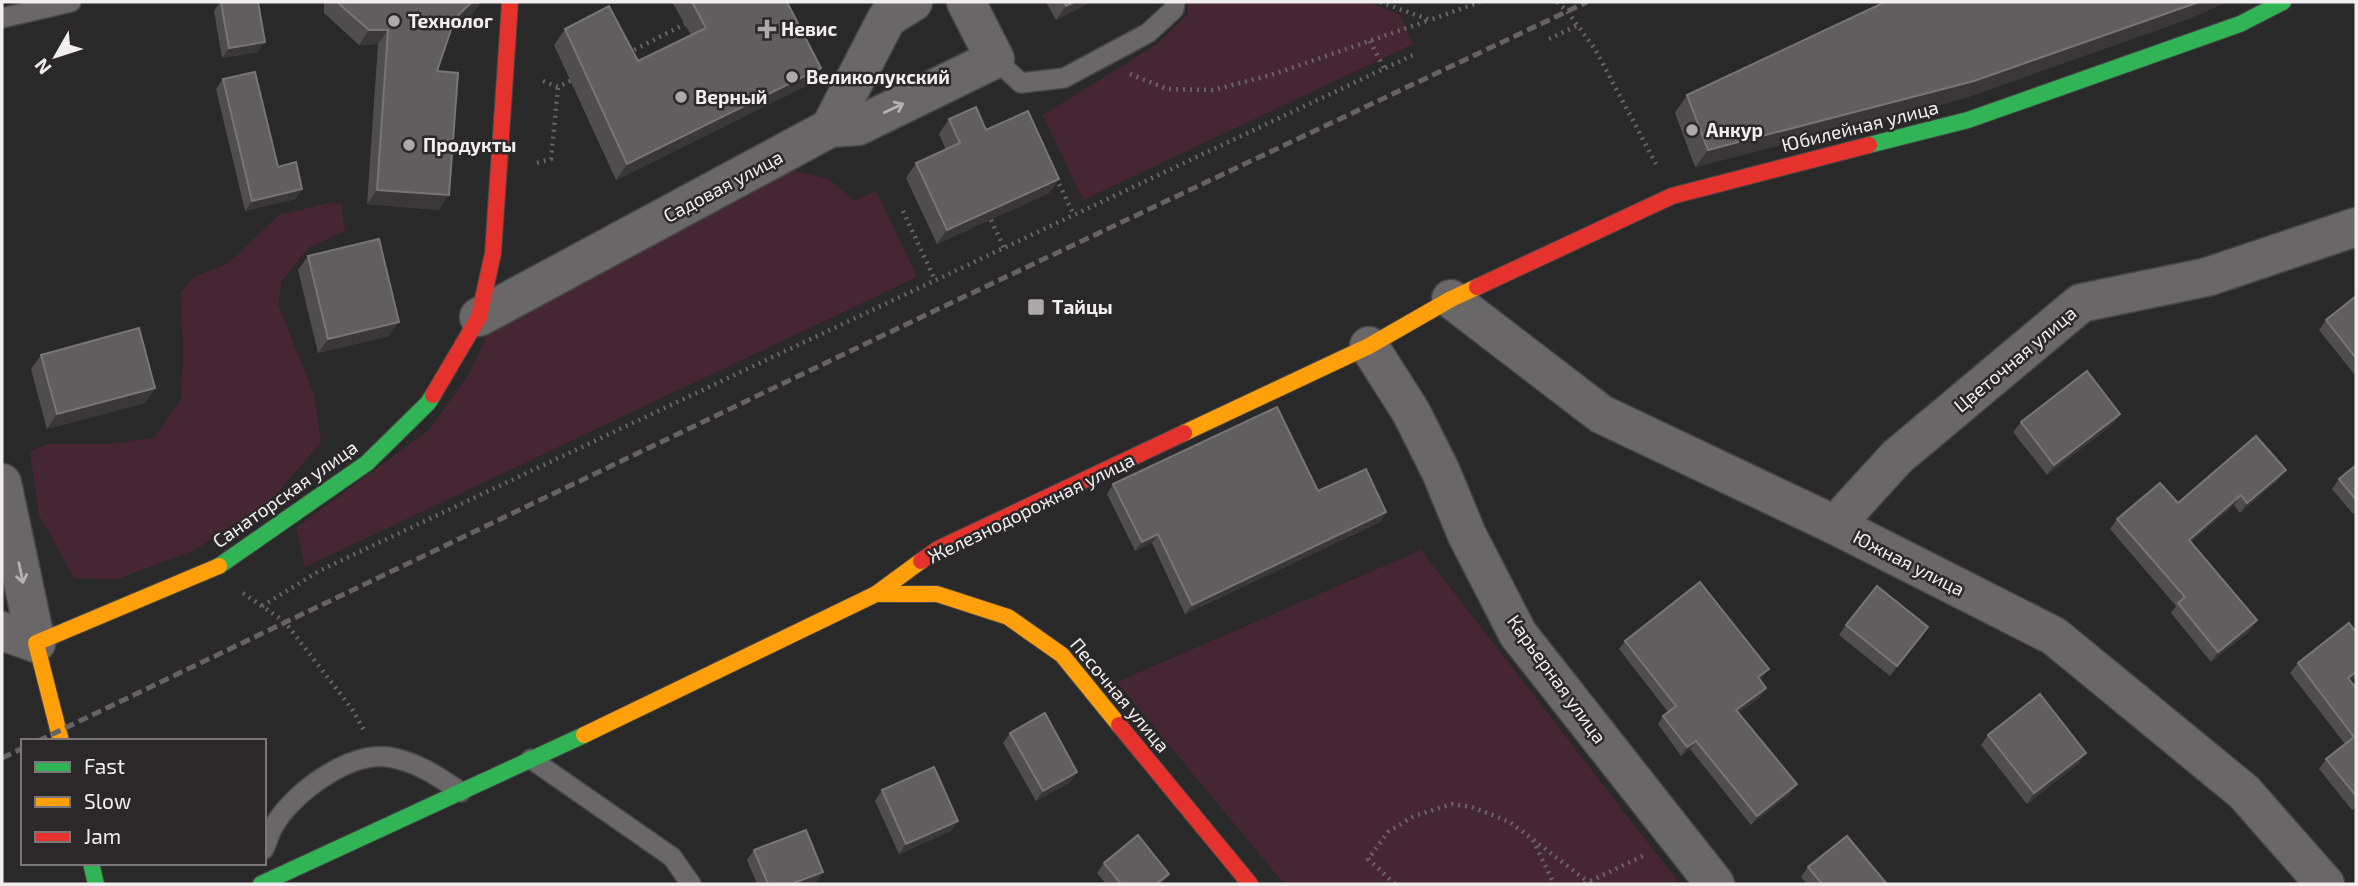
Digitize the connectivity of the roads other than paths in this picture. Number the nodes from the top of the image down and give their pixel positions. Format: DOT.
graph roads {
  1 [pos="71,2"];
  2 [pos="510,2"];
  3 [pos="914,2"];
  4 [pos="966,2"];
  5 [pos="1175,2"];
  6 [pos="2283,2"];
  7 [pos="2,18"];
  8 [pos="995,59"];
  9 [pos="830,128"];
  10 [pos="2356,227"];
  11 [pos="1451,299"];
  12 [pos="479,317"];
  13 [pos="1369,345"];
  14 [pos="2,483"];
  15 [pos="1835,525"];
  16 [pos="876,594"];
  17 [pos="19,637"];
  18 [pos="60,739"];
  19 [pos="531,759"];
  20 [pos="461,792"];
  21 [pos="266,844"];
  22 [pos="91,865"];
  23 [pos="262,877"];
  24 [pos="96,884"];
  25 [pos="691,884"];
  26 [pos="1250,884"];
  27 [pos="1715,884"];
  28 [pos="2325,884"];
  1 -- 7 [label="lane"];
  2 -- 12 [label="street, Санаторская улица"];
  3 -- 9 [label="street"];
  4 -- 8 [label="street"];
  5 -- 8 [label="lane"];
  6 -- 11 [label="street, Юбилейная улица"];
  9 -- 8 [label="street, one-way"];
  9 -- 12 [label="street, Садовая улица"];
  10 -- 15 [label="street, Цветочная улица"];
  11 -- 13 [label="street, Железнодорожная улица"];
  11 -- 15 [label="street, Южная улица"];
  12 -- 17 [label="street, Санаторская улица"];
  13 -- 16 [label="street, Железнодорожная улица"];
  13 -- 27 [label="street, Карьерная улица"];
  14 -- 17 [label="street, one-way"];
  15 -- 28 [label="street, Южная улица"];
  16 -- 19 [label="street, Железнодорожная улица"];
  16 -- 26 [label="street, Песочная улица"];
  17 -- 18 [label="street"];
  19 -- 20 [label="street, Железнодорожная улица"];
  19 -- 25 [label="lane"];
  20 -- 21 [label="lane"];
  20 -- 23 [label="street, Железнодорожная улица"];
  22 -- 24 [label="street"];
}
